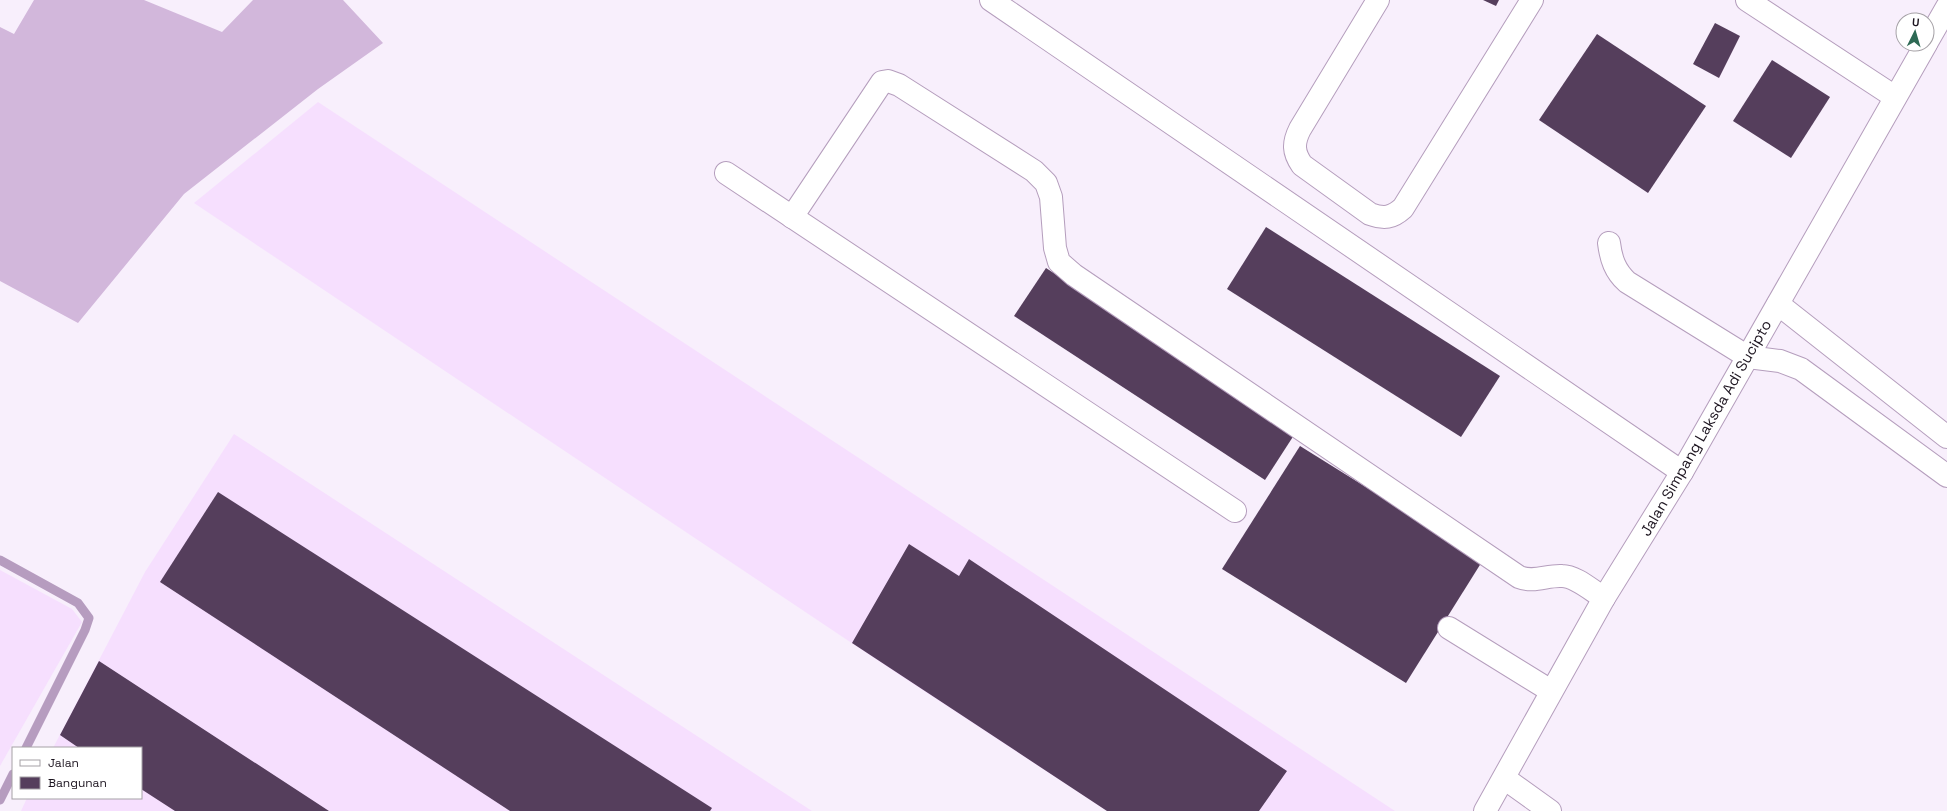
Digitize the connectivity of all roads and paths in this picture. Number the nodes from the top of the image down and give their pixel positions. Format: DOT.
graph roads {
  1 [pos="991,0"];
  2 [pos="1378,0"];
  3 [pos="1532,0"];
  4 [pos="1747,0"];
  5 [pos="1947,7"];
  6 [pos="1935,28"];
  7 [pos="1921,52"];
  8 [pos="1895,97"];
  9 [pos="726,173"];
  10 [pos="792,217"];
  11 [pos="1609,243"];
  12 [pos="1778,304"];
  13 [pos="1748,357"];
  14 [pos="1947,437"];
  15 [pos="1682,472"];
  16 [pos="1947,476"];
  17 [pos="1234,511"];
  18 [pos="1604,598"];
  19 [pos="1449,628"];
  20 [pos="1551,691"];
  21 [pos="1504,778"];
  22 [pos="1485,811"];
  23 [pos="1550,811"];
  1 -- 15 [label="street"];
  2 -- 3 [label="street"];
  4 -- 8 [label="street"];
  5 -- 6 [label="street, Jalan Simpang Laksda Adi Sucipto"];
  7 -- 8 [label="street, Jalan Simpang Laksda Adi Sucipto"];
  8 -- 12 [label="street, Jalan Simpang Laksda Adi Sucipto"];
  9 -- 10 [label="street"];
  10 -- 17 [label="street"];
  10 -- 18 [label="street"];
  11 -- 13 [label="street"];
  12 -- 13 [label="street, Jalan Simpang Laksda Adi Sucipto"];
  12 -- 14 [label="street"];
  13 -- 15 [label="street, Jalan Simpang Laksda Adi Sucipto"];
  13 -- 16 [label="street"];
  15 -- 18 [label="street, Jalan Simpang Laksda Adi Sucipto"];
  18 -- 20 [label="street, Jalan Simpang Laksda Adi Sucipto"];
  19 -- 20 [label="street"];
  20 -- 21 [label="street, Jalan Simpang Laksda Adi Sucipto"];
  21 -- 22 [label="street, Jalan Simpang Laksda Adi Sucipto"];
  21 -- 23 [label="street"];
}
